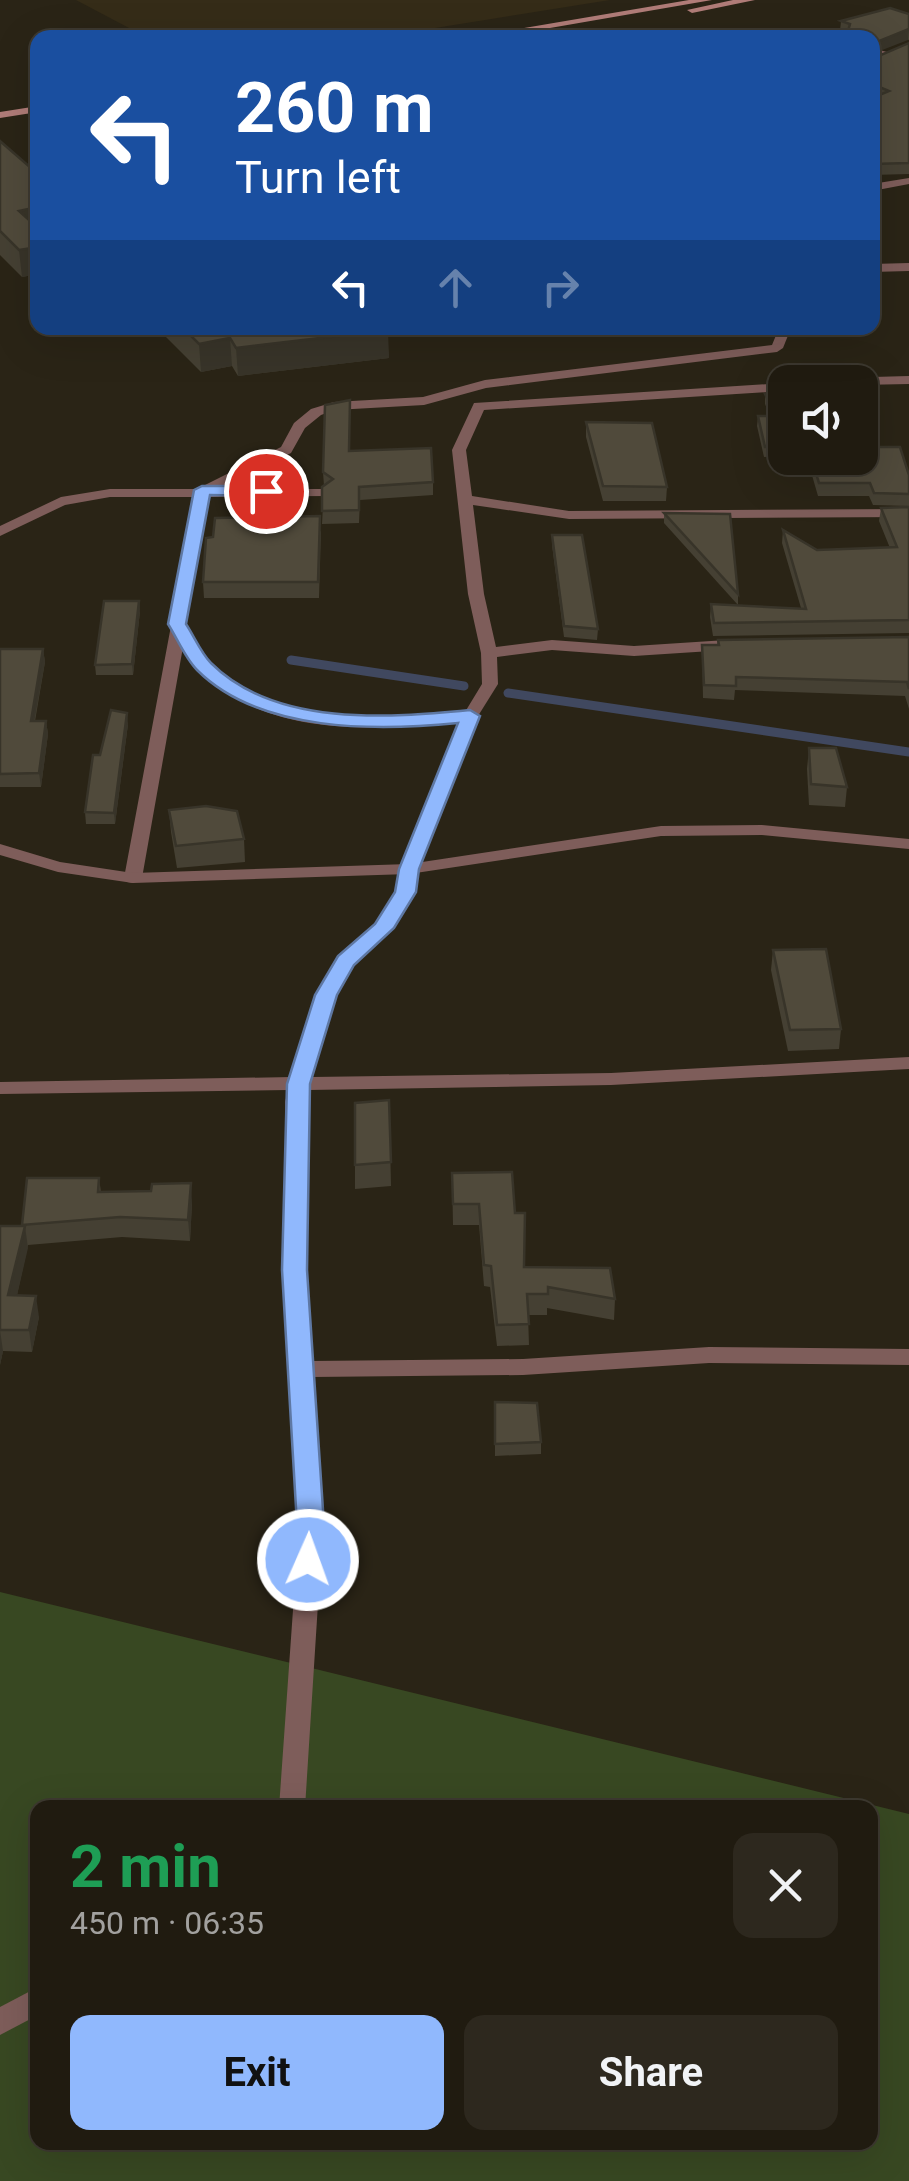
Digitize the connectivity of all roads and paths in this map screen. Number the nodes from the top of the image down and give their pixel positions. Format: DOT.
graph roads {
  1 [pos="706,0"];
  2 [pos="750,0"];
  3 [pos="520,30"];
  4 [pos="575,30"];
  5 [pos="880,52"];
  6 [pos="880,58"];
  7 [pos="30,113"];
  8 [pos="0,118"];
  9 [pos="907,183"];
  10 [pos="880,187"];
  11 [pos="909,267"];
  12 [pos="880,268"];
  13 [pos="782,335"];
  14 [pos="909,380"];
  15 [pos="878,381"];
  16 [pos="768,388"];
  17 [pos="202,490"];
  18 [pos="324,493"];
  19 [pos="467,500"];
  20 [pos="909,514"];
  21 [pos="0,532"];
  22 [pos="177,624"];
  23 [pos="760,644"];
  24 [pos="489,653"];
  25 [pos="470,716"];
  26 [pos="909,844"];
  27 [pos="0,849"];
  28 [pos="409,869"];
  29 [pos="132,878"];
  30 [pos="909,1063"];
  31 [pos="298,1084"];
  32 [pos="0,1088"];
  33 [pos="909,1357"];
  34 [pos="301,1369"];
  35 [pos="293,1800"];
  36 [pos="30,2005"];
  37 [pos="0,2022"];
  1 -- 3 [label="main road"];
  2 -- 4 [label="main road"];
  5 -- 6 [label="street"];
  7 -- 8 [label="main road"];
  9 -- 10 [label="street"];
  11 -- 12 [label="street"];
  13 -- 17 [label="street"];
  14 -- 15 [label="street"];
  16 -- 19 [label="street"];
  17 -- 18 [label="street"];
  17 -- 21 [label="street"];
  17 -- 22 [label="street"];
  19 -- 20 [label="street"];
  19 -- 24 [label="street"];
  22 -- 25 [label="street"];
  22 -- 29 [label="street"];
  23 -- 24 [label="street"];
  24 -- 25 [label="street"];
  25 -- 28 [label="street"];
  26 -- 28 [label="street"];
  27 -- 29 [label="street"];
  28 -- 29 [label="street"];
  28 -- 31 [label="street"];
  30 -- 31 [label="street"];
  31 -- 32 [label="street"];
  31 -- 34 [label="street"];
  33 -- 34 [label="street"];
  34 -- 35 [label="street"];
  36 -- 37 [label="street"];
}
